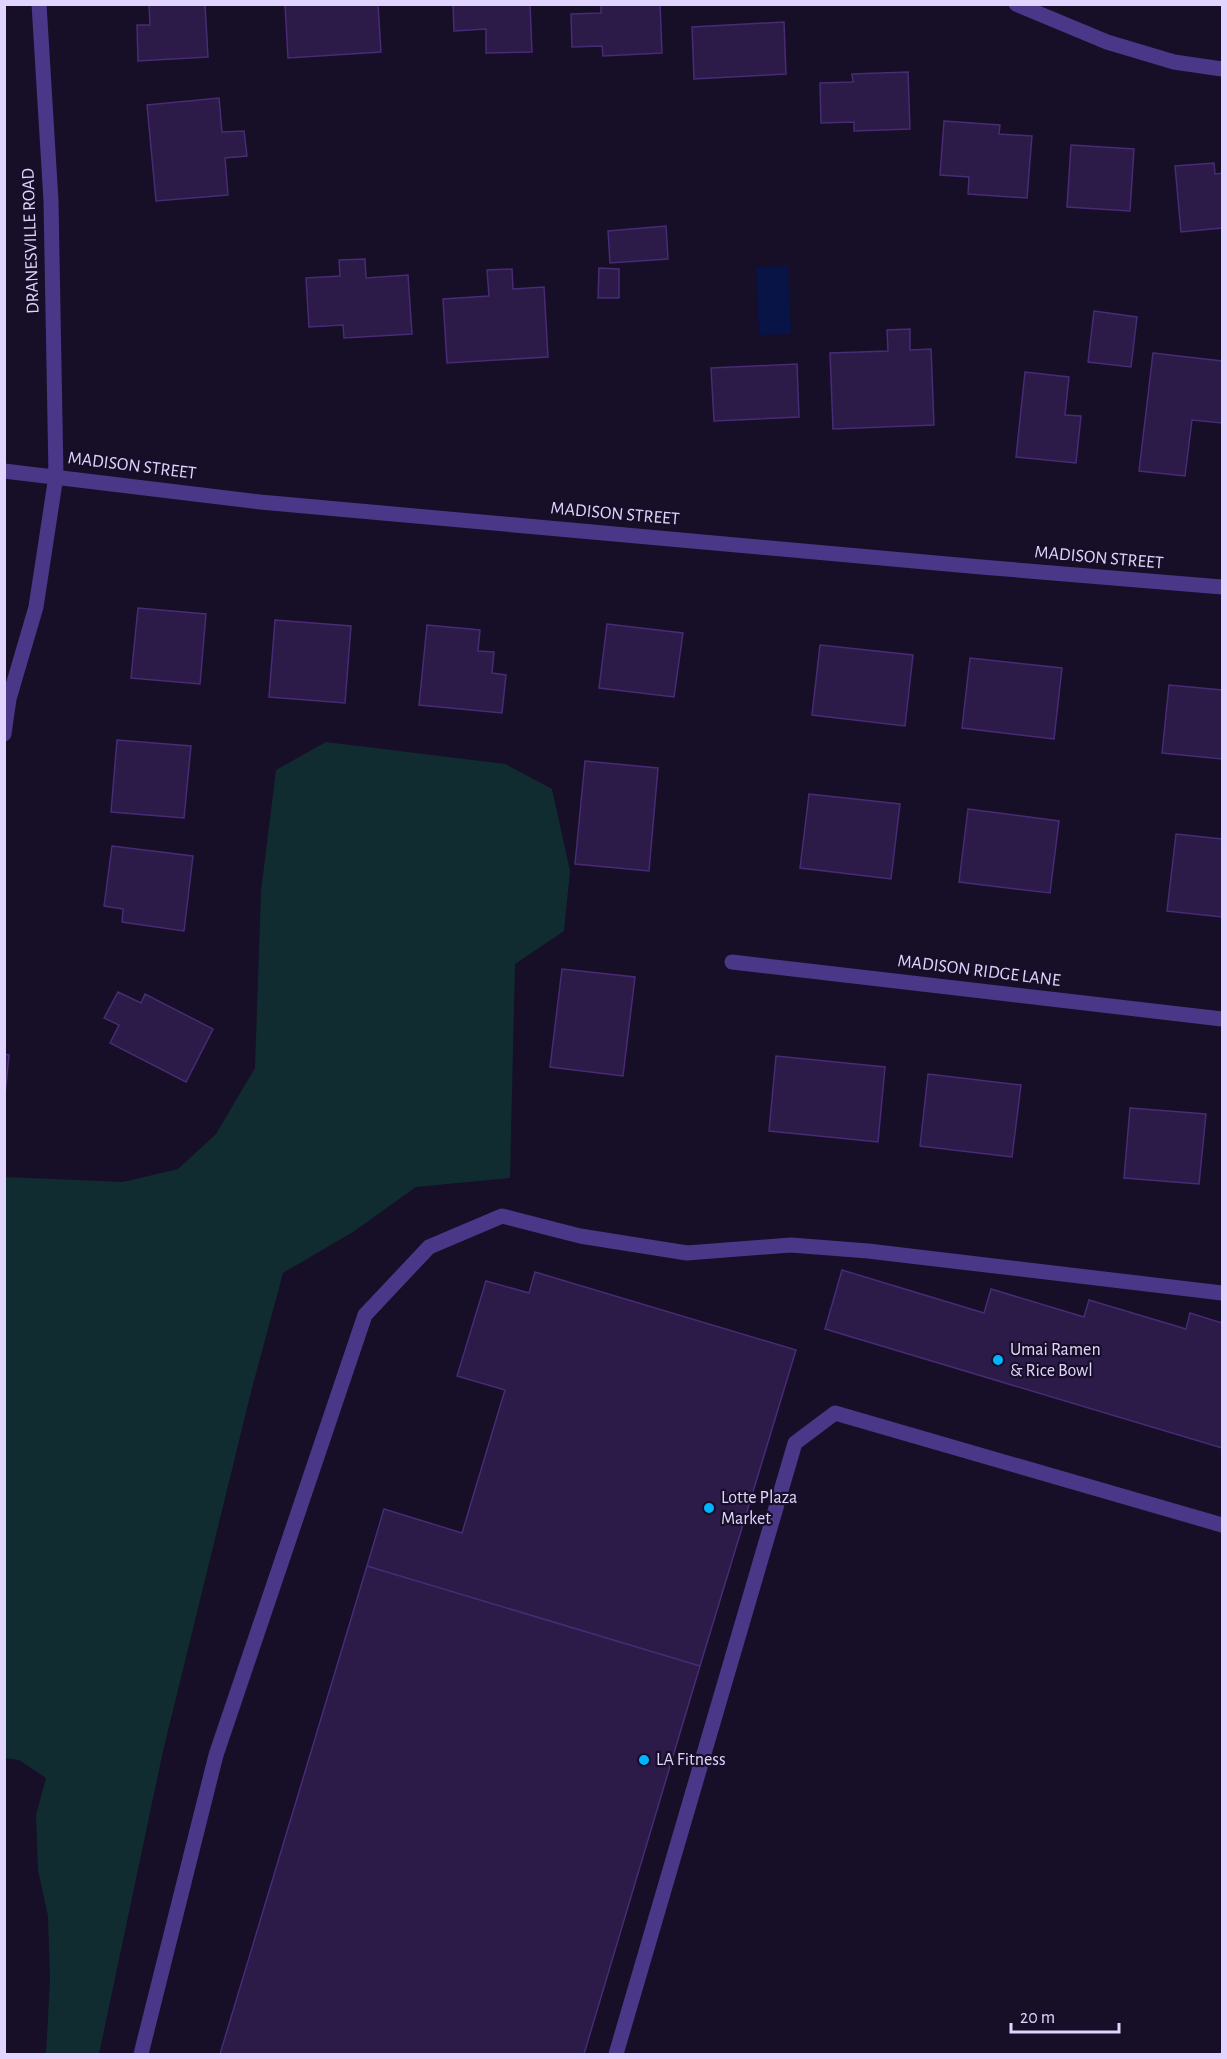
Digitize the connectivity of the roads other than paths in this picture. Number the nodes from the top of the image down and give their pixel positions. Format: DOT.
graph roads {
  1 [pos="39,4"];
  2 [pos="1016,4"];
  3 [pos="1222,69"];
  4 [pos="4,471"];
  5 [pos="56,476"];
  6 [pos="1222,587"];
  7 [pos="4,734"];
  8 [pos="732,962"];
  9 [pos="1222,1019"];
  10 [pos="1222,1293"];
  11 [pos="1222,1525"];
  12 [pos="141,2055"];
  13 [pos="616,2055"];
  1 -- 5 [label="street, DRANESVILLE ROAD"];
  2 -- 3 [label="street"];
  4 -- 5 [label="street, MADISON STREET"];
  5 -- 6 [label="street, MADISON STREET"];
  5 -- 7 [label="street, DRANESVILLE ROAD"];
  8 -- 9 [label="street, MADISON RIDGE LANE"];
  10 -- 12 [label="street"];
  11 -- 13 [label="street"];
}
